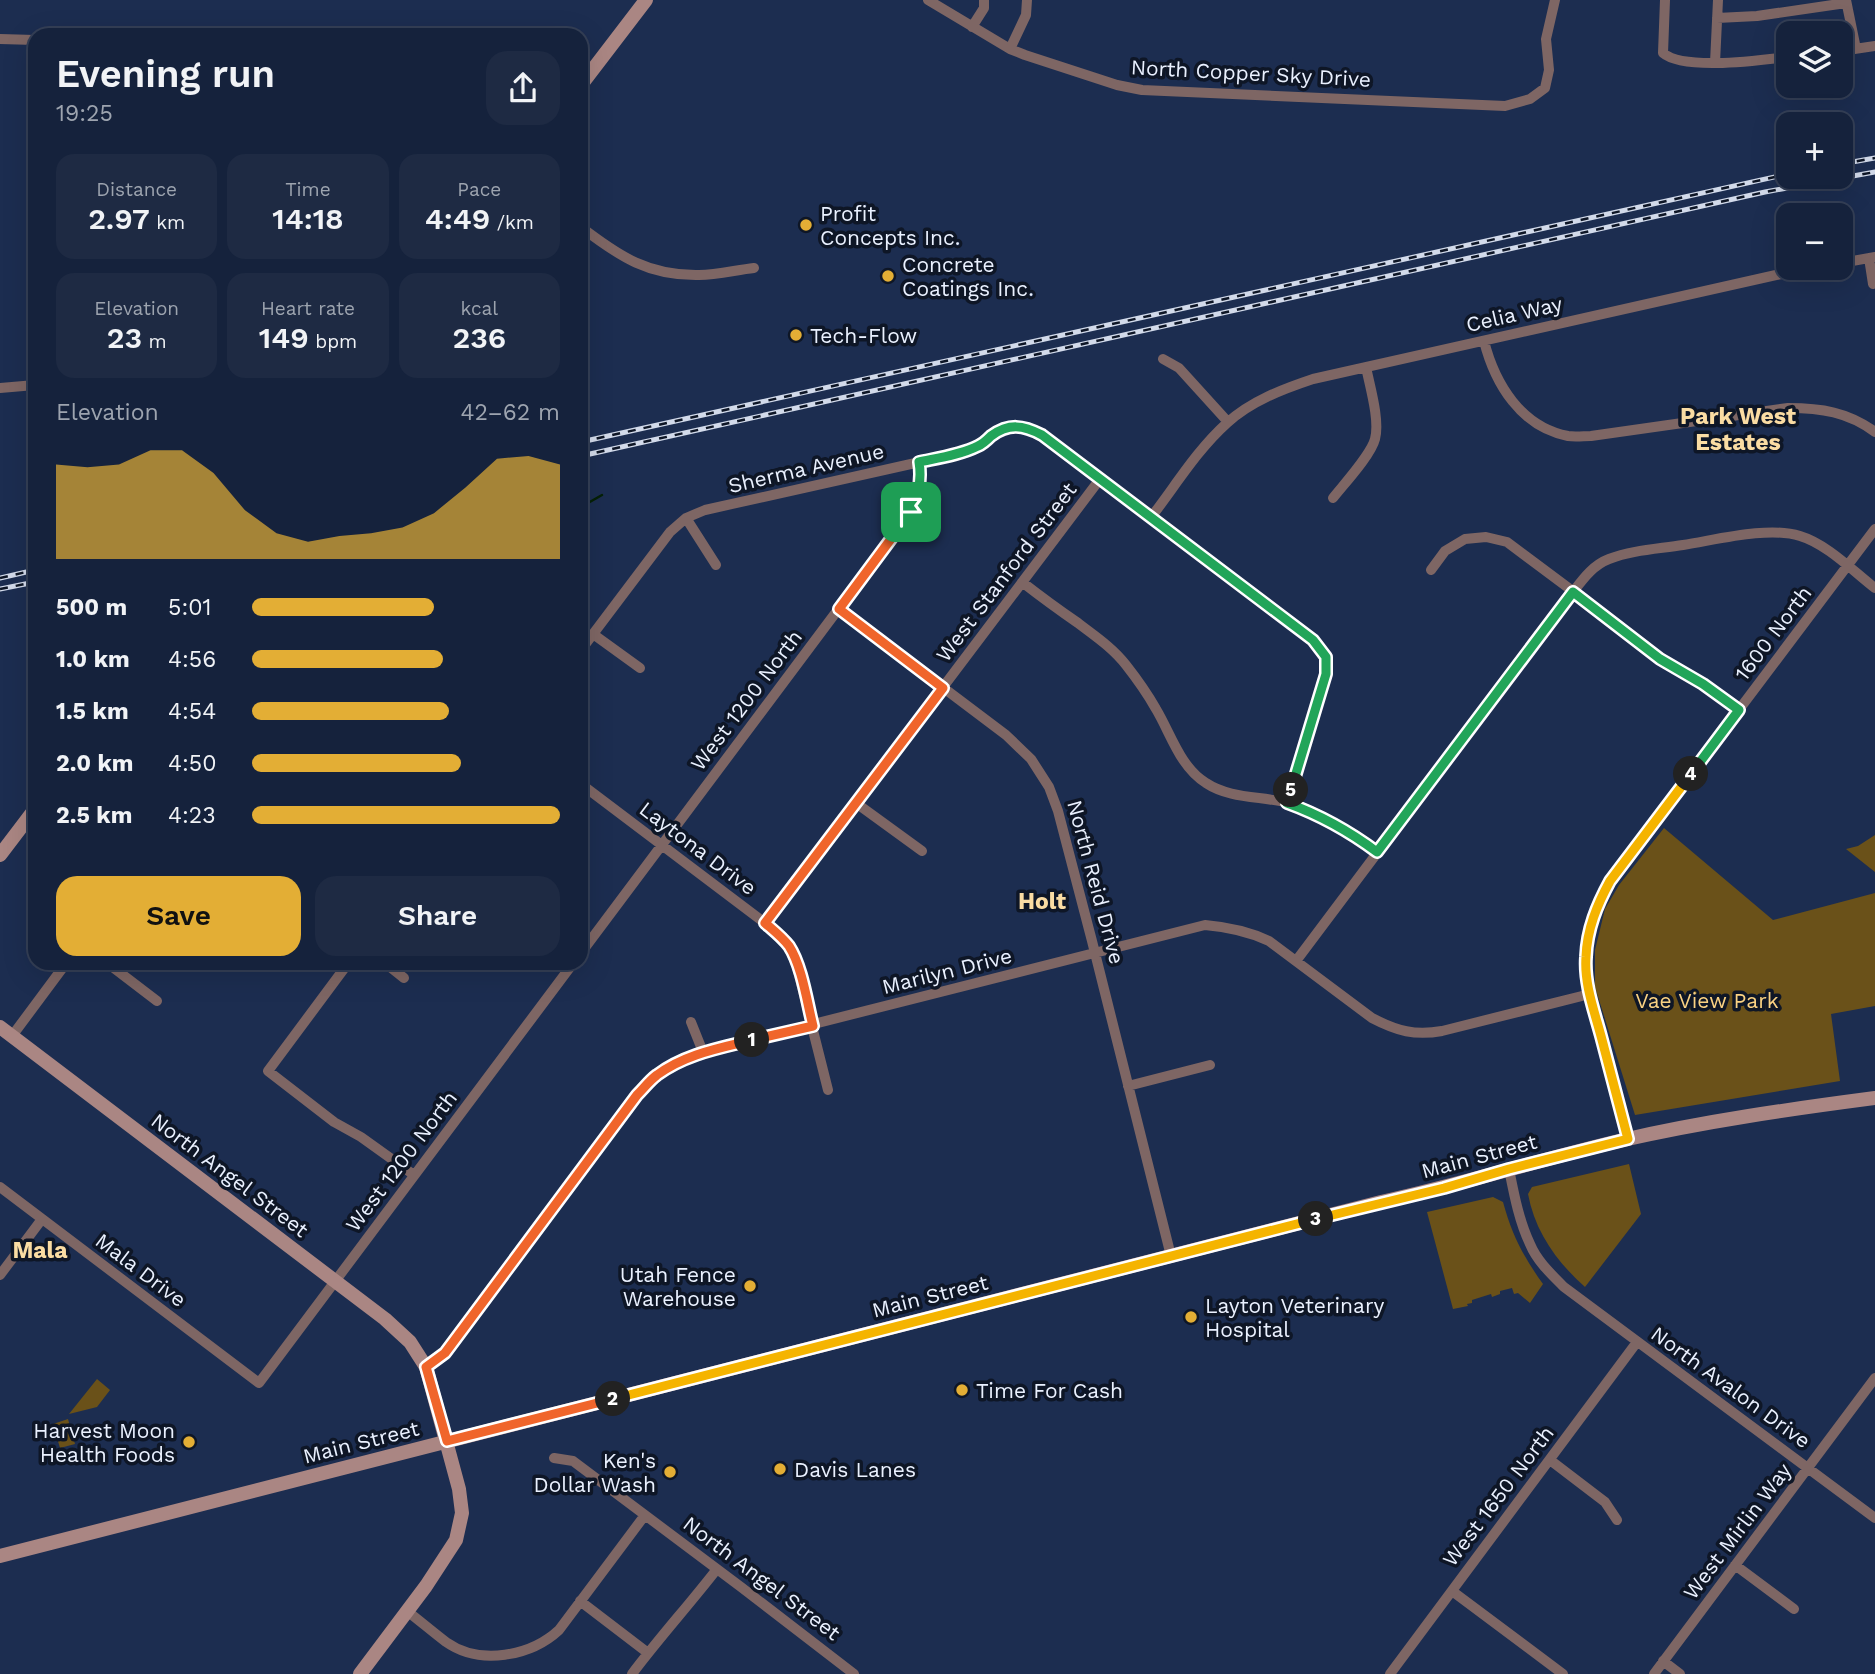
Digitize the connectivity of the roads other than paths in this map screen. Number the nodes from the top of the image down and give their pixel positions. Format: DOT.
graph roads {
  1 [pos="646,0"];
  2 [pos="928,0"];
  3 [pos="984,0"];
  4 [pos="1027,0"];
  5 [pos="1555,0"];
  6 [pos="1665,0"];
  7 [pos="1718,0"];
  8 [pos="1846,2"];
  9 [pos="1717,18"];
  10 [pos="972,27"];
  11 [pos="0,39"];
  12 [pos="28,40"];
  13 [pos="1875,46"];
  14 [pos="1010,49"];
  15 [pos="1853,49"];
  16 [pos="1856,49"];
  17 [pos="1776,58"];
  18 [pos="1716,62"];
  19 [pos="588,75"];
  20 [pos="588,232"];
  21 [pos="1872,257"];
  22 [pos="1853,261"];
  23 [pos="754,268"];
  24 [pos="1776,275"];
  25 [pos="1873,284"];
  26 [pos="1484,341"];
  27 [pos="1163,359"];
  28 [pos="1366,367"];
  29 [pos="28,386"];
  30 [pos="0,388"];
  31 [pos="1228,422"];
  32 [pos="1875,432"];
  33 [pos="919,462"];
  34 [pos="1100,479"];
  35 [pos="1334,498"];
  36 [pos="1152,516"];
  37 [pos="686,518"];
  38 [pos="1875,529"];
  39 [pos="716,565"];
  40 [pos="1848,567"];
  41 [pos="1431,570"];
  42 [pos="1022,582"];
  43 [pos="1875,587"];
  44 [pos="1573,592"];
  45 [pos="839,609"];
  46 [pos="593,634"];
  47 [pos="588,641"];
  48 [pos="640,668"];
  49 [pos="943,688"];
  50 [pos="1739,710"];
  51 [pos="588,789"];
  52 [pos="856,803"];
  53 [pos="1287,803"];
  54 [pos="28,818"];
  55 [pos="662,845"];
  56 [pos="922,851"];
  57 [pos="1377,852"];
  58 [pos="0,855"];
  59 [pos="765,923"];
  60 [pos="588,944"];
  61 [pos="1095,953"];
  62 [pos="1296,961"];
  63 [pos="60,970"];
  64 [pos="116,970"];
  65 [pos="343,970"];
  66 [pos="394,970"];
  67 [pos="568,970"];
  68 [pos="404,978"];
  69 [pos="1590,994"];
  70 [pos="157,1001"];
  71 [pos="691,1022"];
  72 [pos="813,1026"];
  73 [pos="6,1031"];
  74 [pos="702,1052"];
  75 [pos="1210,1065"];
  76 [pos="1128,1086"];
  77 [pos="828,1090"];
  78 [pos="1875,1098"];
  79 [pos="1628,1139"];
  80 [pos="1509,1169"];
  81 [pos="414,1175"];
  82 [pos="0,1187"];
  83 [pos="42,1219"];
  84 [pos="1171,1256"];
  85 [pos="0,1275"];
  86 [pos="335,1281"];
  87 [pos="1637,1342"];
  88 [pos="426,1367"];
  89 [pos="1875,1378"];
  90 [pos="259,1383"];
  91 [pos="447,1441"];
  92 [pos="554,1458"];
  93 [pos="1550,1460"];
  94 [pos="1808,1468"];
  95 [pos="645,1515"];
  96 [pos="1875,1518"];
  97 [pos="1617,1520"];
  98 [pos="0,1556"];
  99 [pos="1735,1565"];
  100 [pos="717,1569"];
  101 [pos="1452,1591"];
  102 [pos="580,1601"];
  103 [pos="1794,1609"];
  104 [pos="407,1611"];
  105 [pos="648,1653"];
  106 [pos="1663,1661"];
  107 [pos="360,1674"];
  108 [pos="632,1674"];
  109 [pos="854,1674"];
  110 [pos="1390,1674"];
  111 [pos="1563,1674"];
  112 [pos="1654,1674"];
  113 [pos="1680,1674"];
  1 -- 19 [label="main road"];
  2 -- 10 [label="street, North Copper Sky Drive"];
  3 -- 10 [label="street"];
  4 -- 14 [label="street"];
  5 -- 14 [label="street, North Copper Sky Drive"];
  6 -- 18 [label="street"];
  7 -- 9 [label="street"];
  8 -- 9 [label="street"];
  8 -- 16 [label="street"];
  9 -- 18 [label="street"];
  10 -- 14 [label="street, North Copper Sky Drive"];
  11 -- 12 [label="street"];
  13 -- 16 [label="street"];
  15 -- 16 [label="street"];
  17 -- 18 [label="street"];
  20 -- 23 [label="street"];
  21 -- 22 [label="street"];
  21 -- 25 [label="street"];
  24 -- 26 [label="street, Celia Way"];
  26 -- 28 [label="street, Celia Way"];
  26 -- 32 [label="street"];
  27 -- 31 [label="street"];
  28 -- 31 [label="street, Celia Way"];
  28 -- 35 [label="street"];
  29 -- 30 [label="street"];
  31 -- 36 [label="street, Celia Way"];
  33 -- 34 [label="street, Sherma Avenue"];
  33 -- 37 [label="street, Sherma Avenue"];
  33 -- 45 [label="street, West 1200 North"];
  34 -- 36 [label="street, Sherma Avenue"];
  34 -- 42 [label="street, West Stanford Street"];
  36 -- 53 [label="street, Sherma Avenue"];
  37 -- 39 [label="street"];
  37 -- 46 [label="street"];
  38 -- 40 [label="street, 1600 North"];
  40 -- 43 [label="street"];
  40 -- 44 [label="street"];
  40 -- 50 [label="street, 1600 North"];
  41 -- 44 [label="street"];
  42 -- 49 [label="street, West Stanford Street"];
  42 -- 53 [label="street"];
  44 -- 50 [label="street"];
  44 -- 57 [label="street"];
  45 -- 49 [label="street, North Reid Drive"];
  45 -- 55 [label="street, West 1200 North"];
  46 -- 47 [label="street"];
  46 -- 48 [label="street"];
  49 -- 52 [label="street, West Stanford Street"];
  49 -- 61 [label="street, North Reid Drive"];
  50 -- 69 [label="street, 1600 North"];
  51 -- 55 [label="street, Laytona Drive"];
  52 -- 56 [label="street"];
  52 -- 59 [label="street, West Stanford Street"];
  53 -- 57 [label="street"];
  54 -- 58 [label="main road"];
  55 -- 59 [label="street, Laytona Drive"];
  55 -- 60 [label="street, West 1200 North"];
  57 -- 62 [label="street"];
  59 -- 72 [label="street, Laytona Drive"];
  61 -- 62 [label="street, Marilyn Drive"];
  61 -- 72 [label="street, Marilyn Drive"];
  61 -- 76 [label="street, North Reid Drive"];
  62 -- 69 [label="street, Marilyn Drive"];
  63 -- 73 [label="street"];
  64 -- 70 [label="street"];
  65 -- 81 [label="street"];
  66 -- 68 [label="street"];
  67 -- 81 [label="street, West 1200 North"];
  69 -- 79 [label="street, 1600 North"];
  71 -- 74 [label="street"];
  72 -- 74 [label="street, Marilyn Drive"];
  72 -- 77 [label="street, Laytona Drive"];
  73 -- 86 [label="main road, North Angel Street"];
  74 -- 88 [label="street, Marilyn Drive"];
  75 -- 76 [label="street"];
  76 -- 84 [label="street, North Reid Drive"];
  78 -- 79 [label="main road, Main Street"];
  79 -- 80 [label="main road, Main Street"];
  80 -- 84 [label="main road, Main Street"];
  80 -- 87 [label="street, North Avalon Drive"];
  81 -- 86 [label="street, West 1200 North"];
  82 -- 83 [label="street, Mala Drive"];
  83 -- 85 [label="street"];
  83 -- 90 [label="street, Mala Drive"];
  84 -- 91 [label="main road, Main Street"];
  86 -- 88 [label="main road, North Angel Street"];
  86 -- 90 [label="street, West 1200 North"];
  87 -- 93 [label="street, West 1650 North"];
  87 -- 94 [label="street, North Avalon Drive"];
  88 -- 91 [label="main road, North Angel Street"];
  89 -- 94 [label="street, West Mirlin Way"];
  91 -- 98 [label="main road, Main Street"];
  91 -- 104 [label="main road, North Angel Street"];
  92 -- 95 [label="street, North Angel Street"];
  93 -- 97 [label="street"];
  93 -- 101 [label="street, West 1650 North"];
  94 -- 96 [label="street, North Avalon Drive"];
  94 -- 99 [label="street, West Mirlin Way"];
  95 -- 100 [label="street, North Angel Street"];
  95 -- 102 [label="street"];
  99 -- 103 [label="street"];
  99 -- 106 [label="street, West Mirlin Way"];
  100 -- 105 [label="street"];
  100 -- 109 [label="street, North Angel Street"];
  101 -- 110 [label="street, West 1650 North"];
  101 -- 111 [label="street"];
  102 -- 104 [label="street"];
  102 -- 105 [label="street"];
  104 -- 107 [label="main road, North Angel Street"];
  105 -- 108 [label="street"];
  106 -- 112 [label="street, West Mirlin Way"];
  106 -- 113 [label="street"];
}
